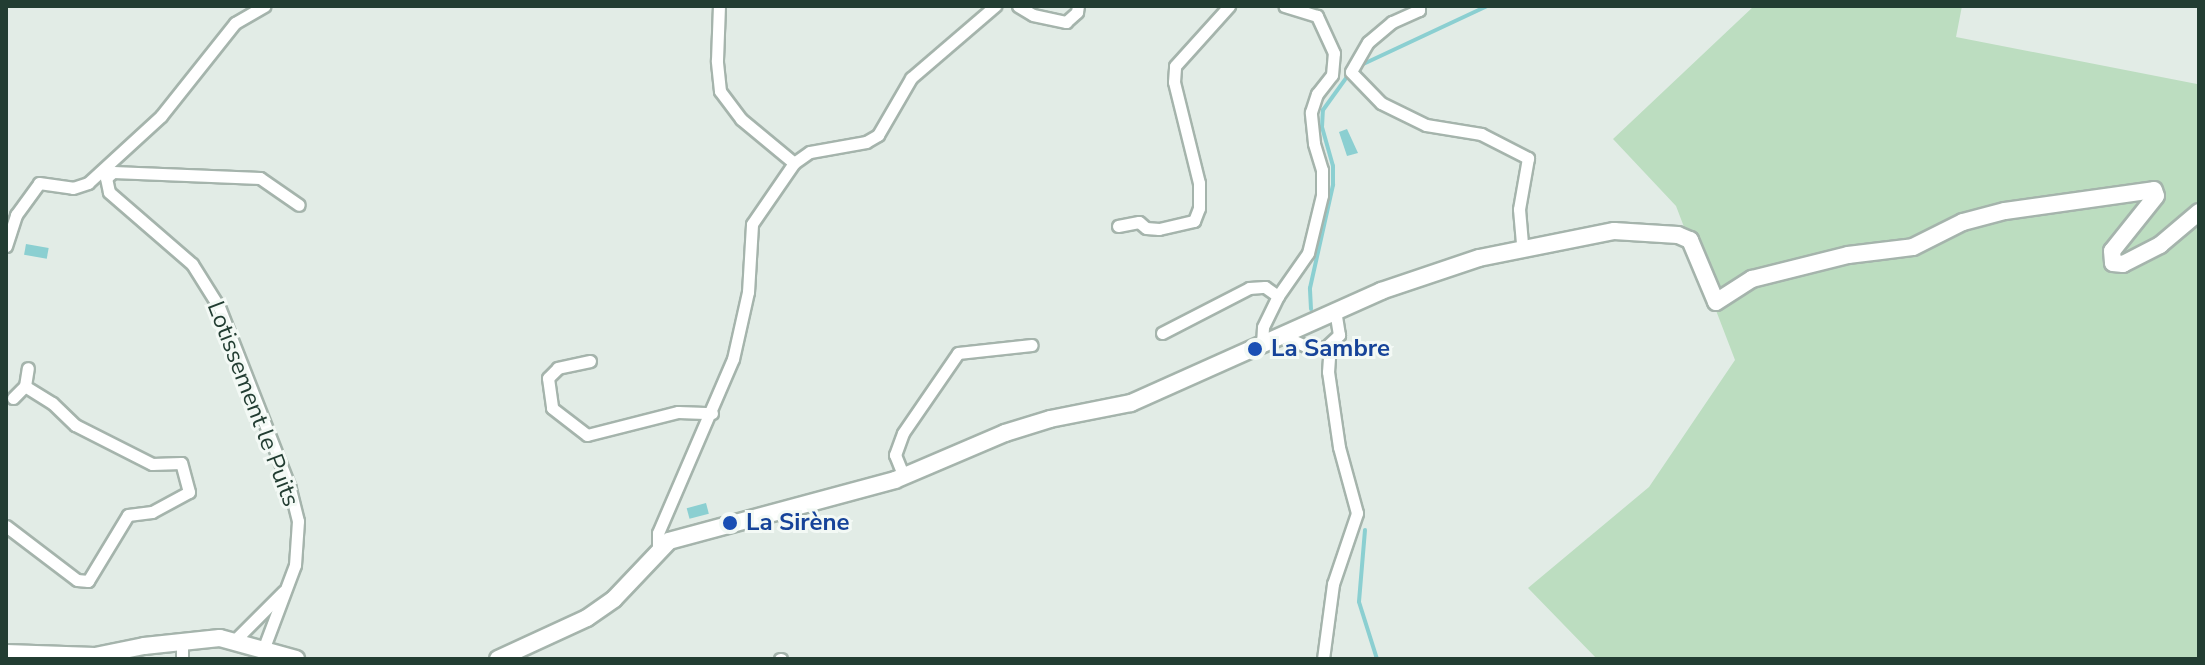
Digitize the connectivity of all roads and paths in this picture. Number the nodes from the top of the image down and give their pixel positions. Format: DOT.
graph roads {
  1 [pos="264,6"];
  2 [pos="719,6"];
  3 [pos="995,6"];
  4 [pos="1018,6"];
  5 [pos="1078,6"];
  6 [pos="1229,6"];
  7 [pos="1284,6"];
  8 [pos="1419,6"];
  9 [pos="794,163"];
  10 [pos="299,205"];
  11 [pos="2199,212"];
  12 [pos="1118,226"];
  13 [pos="6,246"];
  14 [pos="1522,246"];
  15 [pos="1278,296"];
  16 [pos="1335,311"];
  17 [pos="1162,333"];
  18 [pos="1281,335"];
  19 [pos="1330,344"];
  20 [pos="1032,345"];
  21 [pos="1262,345"];
  22 [pos="1312,347"];
  23 [pos="590,361"];
  24 [pos="28,368"];
  25 [pos="1328,372"];
  26 [pos="25,386"];
  27 [pos="13,398"];
  28 [pos="712,413"];
  29 [pos="904,477"];
  30 [pos="6,526"];
  31 [pos="658,548"];
  32 [pos="287,588"];
  33 [pos="235,640"];
  34 [pos="182,641"];
  35 [pos="263,650"];
  36 [pos="6,653"];
  37 [pos="286,658"];
  38 [pos="182,659"];
  39 [pos="498,659"];
  40 [pos="1323,659"];
  1 -- 13 [label="street"];
  2 -- 9 [label="street"];
  3 -- 9 [label="street"];
  4 -- 5 [label="street"];
  6 -- 12 [label="street"];
  7 -- 15 [label="street"];
  8 -- 14 [label="street"];
  9 -- 28 [label="street"];
  10 -- 32 [label="street, Lotissement le Puits"];
  11 -- 14 [label="street"];
  14 -- 16 [label="street"];
  15 -- 17 [label="street"];
  15 -- 21 [label="street"];
  16 -- 18 [label="street"];
  16 -- 19 [label="street"];
  18 -- 21 [label="street"];
  18 -- 22 [label="street"];
  19 -- 22 [label="street"];
  19 -- 25 [label="street"];
  20 -- 29 [label="street"];
  21 -- 29 [label="street"];
  22 -- 25 [label="street"];
  23 -- 28 [label="street"];
  24 -- 26 [label="street"];
  25 -- 40 [label="street"];
  26 -- 27 [label="street"];
  26 -- 30 [label="street"];
  28 -- 31 [label="street"];
  29 -- 31 [label="street"];
  31 -- 39 [label="street"];
  32 -- 33 [label="street"];
  32 -- 35 [label="street, Lotissement le Puits"];
  33 -- 34 [label="street"];
  33 -- 35 [label="street"];
  34 -- 36 [label="street"];
  34 -- 38 [label="street"];
  35 -- 37 [label="street"];
}
